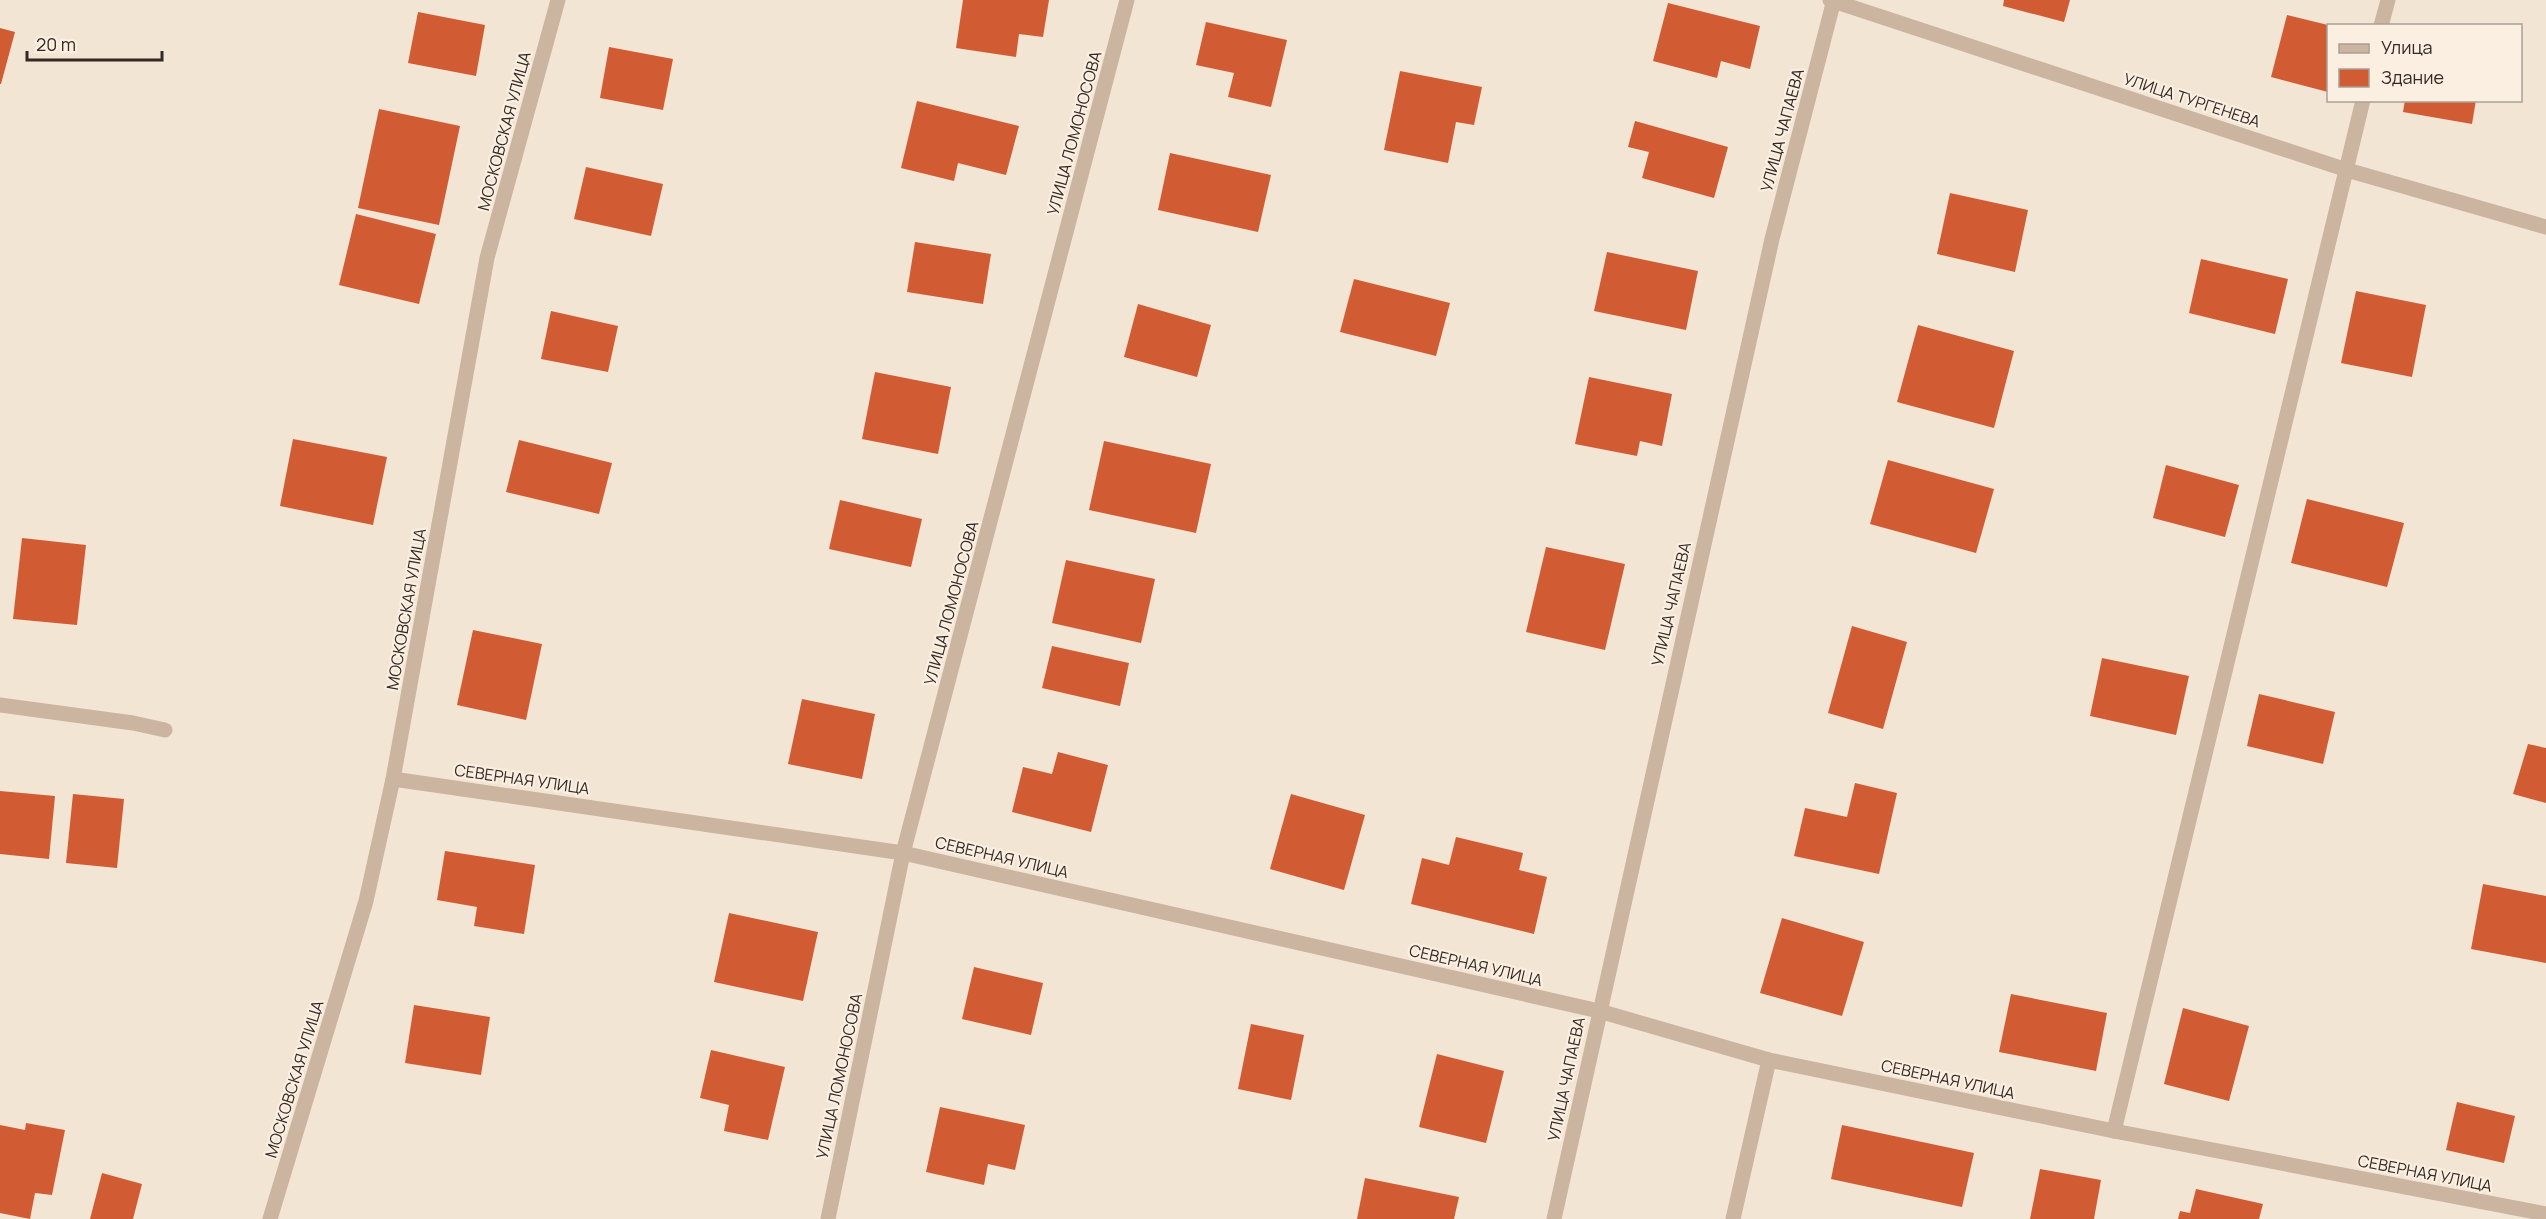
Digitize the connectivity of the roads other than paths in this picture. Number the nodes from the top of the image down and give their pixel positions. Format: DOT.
graph roads {
  1 [pos="558,0"];
  2 [pos="1127,0"];
  3 [pos="1833,0"];
  4 [pos="2388,0"];
  5 [pos="2382,24"];
  6 [pos="2363,102"];
  7 [pos="2347,170"];
  8 [pos="2546,227"];
  9 [pos="0,705"];
  10 [pos="165,730"];
  11 [pos="393,779"];
  12 [pos="903,854"];
  13 [pos="1599,1011"];
  14 [pos="1769,1060"];
  15 [pos="2114,1131"];
  16 [pos="2546,1214"];
  17 [pos="270,1219"];
  18 [pos="828,1219"];
  19 [pos="1554,1219"];
  20 [pos="1733,1219"];
  1 -- 11 [label="street, МОСКОВСКАЯ УЛИЦА"];
  2 -- 12 [label="street, УЛИЦА ЛОМОНОСОВА"];
  3 -- 7 [label="street, УЛИЦА ТУРГЕНЕВА"];
  3 -- 13 [label="street, УЛИЦА ЧАПАЕВА"];
  4 -- 5 [label="street"];
  6 -- 7 [label="street"];
  7 -- 8 [label="street, УЛИЦА ТУРГЕНЕВА"];
  7 -- 15 [label="street"];
  9 -- 10 [label="street"];
  11 -- 12 [label="street, СЕВЕРНАЯ УЛИЦА"];
  11 -- 17 [label="street, МОСКОВСКАЯ УЛИЦА"];
  12 -- 13 [label="street, СЕВЕРНАЯ УЛИЦА"];
  12 -- 18 [label="street, УЛИЦА ЛОМОНОСОВА"];
  13 -- 14 [label="street, СЕВЕРНАЯ УЛИЦА"];
  13 -- 19 [label="street, УЛИЦА ЧАПАЕВА"];
  14 -- 15 [label="street, СЕВЕРНАЯ УЛИЦА"];
  14 -- 20 [label="street"];
  15 -- 16 [label="street, СЕВЕРНАЯ УЛИЦА"];
}
